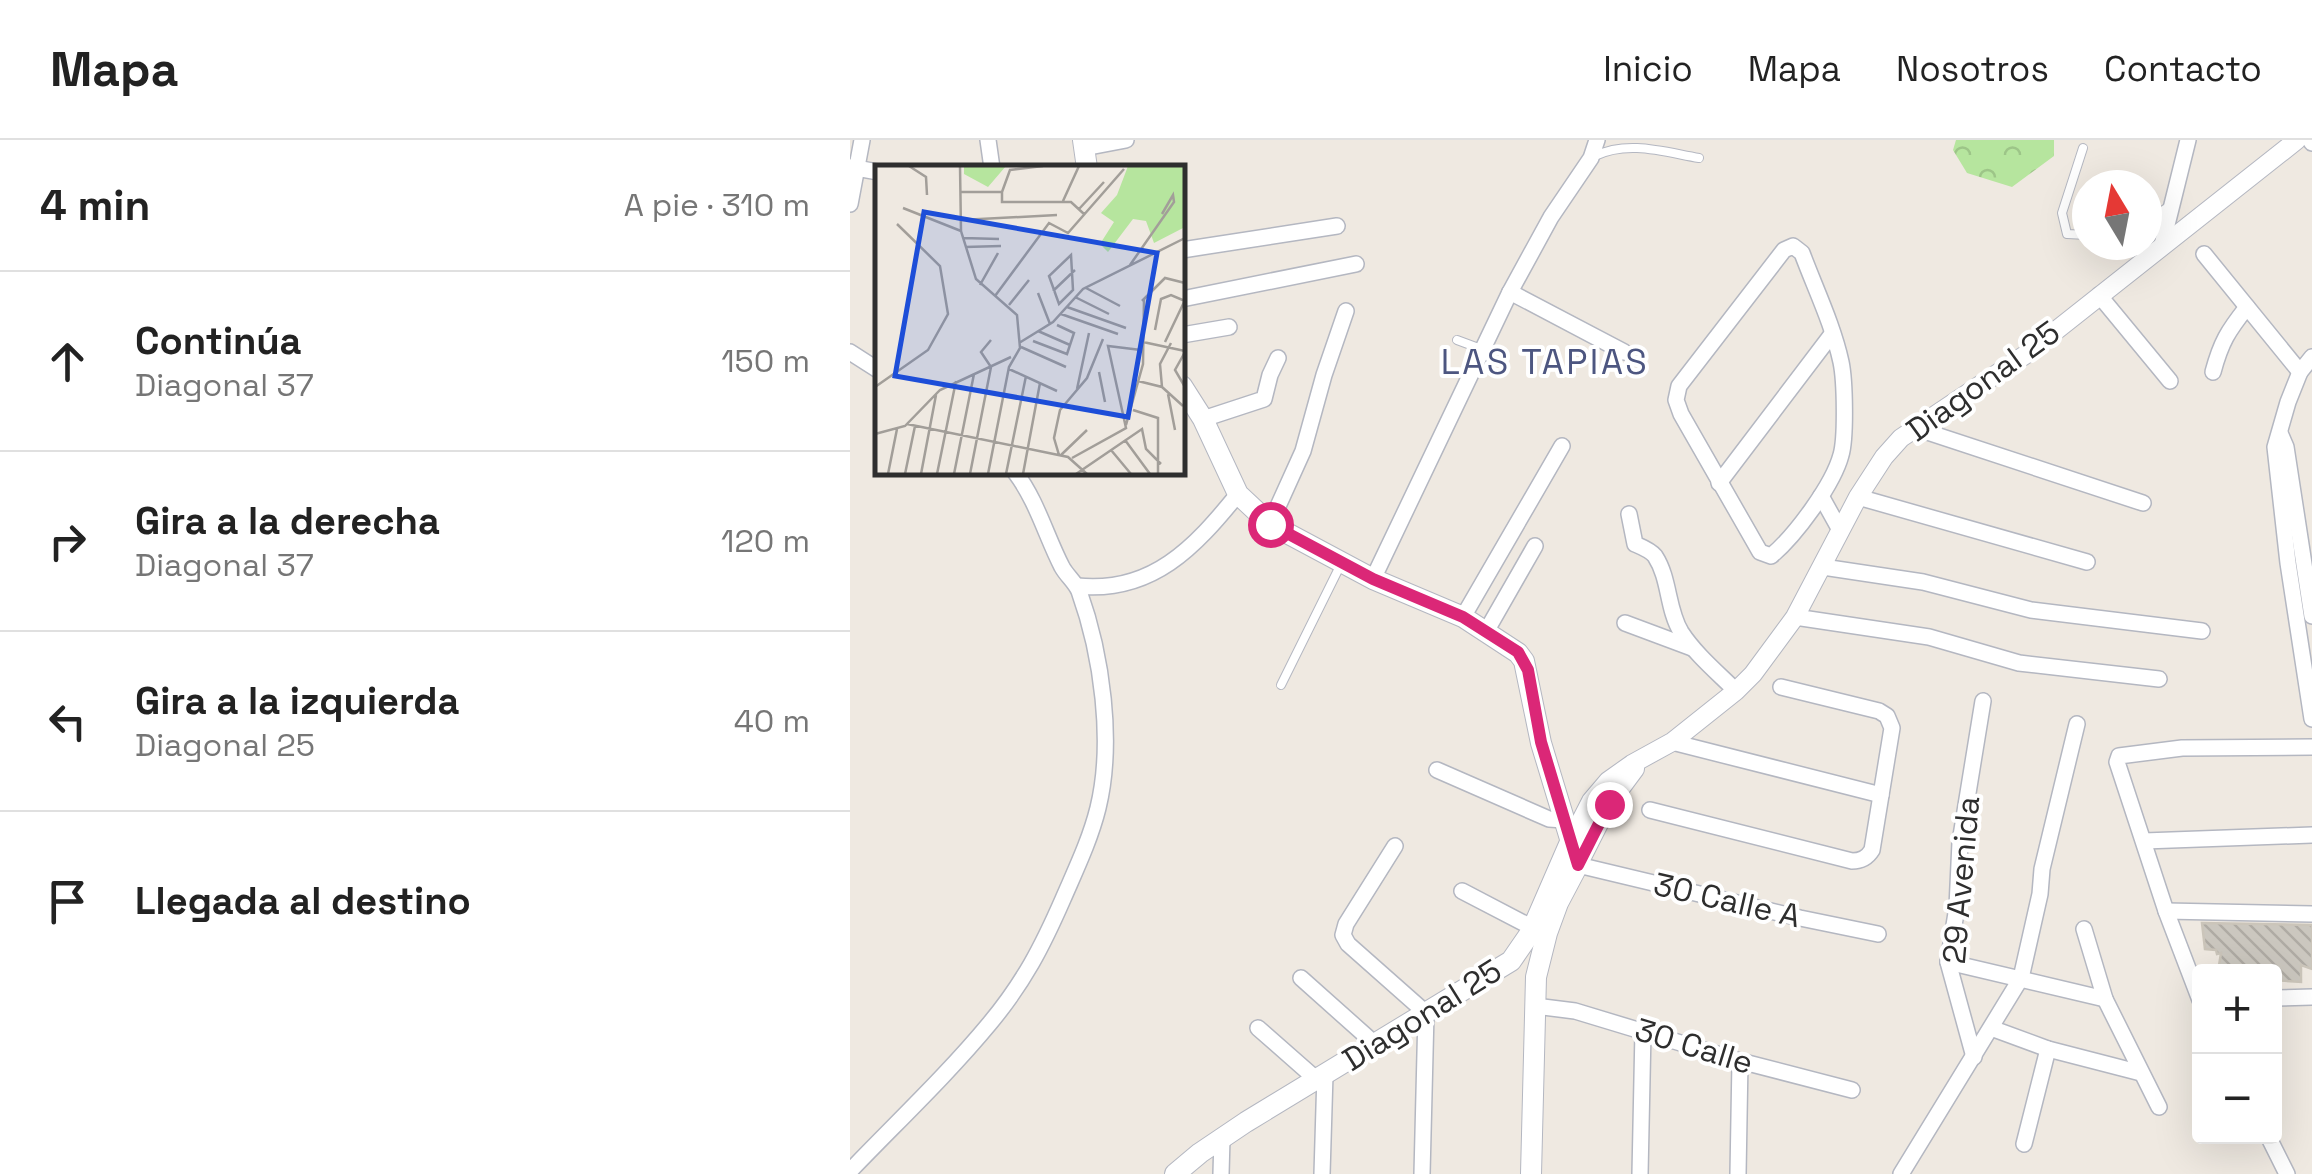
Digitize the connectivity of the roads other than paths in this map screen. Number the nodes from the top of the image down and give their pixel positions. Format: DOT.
graph roads {
  1 [pos="862,140"];
  2 [pos="988,140"];
  3 [pos="1126,140"];
  4 [pos="1597,140"];
  5 [pos="2188,140"];
  6 [pos="2297,140"];
  7 [pos="2083,148"];
  8 [pos="1085,152"];
  9 [pos="1590,158"];
  10 [pos="1699,158"];
  11 [pos="992,165"];
  12 [pos="854,168"];
  13 [pos="2076,170"];
  14 [pos="2072,182"];
  15 [pos="850,204"];
  16 [pos="2172,205"];
  17 [pos="2162,211"];
  18 [pos="1337,226"];
  19 [pos="2072,234"];
  20 [pos="2162,245"];
  21 [pos="1185,250"];
  22 [pos="2204,254"];
  23 [pos="2143,260"];
  24 [pos="1356,264"];
  25 [pos="1510,292"];
  26 [pos="2099,295"];
  27 [pos="1185,298"];
  28 [pos="2247,307"];
  29 [pos="1346,311"];
  30 [pos="1229,326"];
  31 [pos="1185,334"];
  32 [pos="1832,334"];
  33 [pos="1457,340"];
  34 [pos="1484,350"];
  35 [pos="850,352"];
  36 [pos="1624,352"];
  37 [pos="2312,357"];
  38 [pos="1278,358"];
  39 [pos="875,368"];
  40 [pos="2213,372"];
  41 [pos="2300,372"];
  42 [pos="2170,381"];
  43 [pos="1185,391"];
  44 [pos="1202,419"];
  45 [pos="1915,428"];
  46 [pos="2280,433"];
  47 [pos="1562,446"];
  48 [pos="1017,475"];
  49 [pos="1720,483"];
  50 [pos="1238,494"];
  51 [pos="1821,496"];
  52 [pos="1858,497"];
  53 [pos="2143,503"];
  54 [pos="1629,514"];
  55 [pos="1270,524"];
  56 [pos="1840,530"];
  57 [pos="1535,546"];
  58 [pos="2087,562"];
  59 [pos="1342,563"];
  60 [pos="1823,567"];
  61 [pos="1373,579"];
  62 [pos="1077,586"];
  63 [pos="2312,616"];
  64 [pos="1463,617"];
  65 [pos="1795,617"];
  66 [pos="1625,624"];
  67 [pos="1487,630"];
  68 [pos="2202,631"];
  69 [pos="1693,648"];
  70 [pos="2159,679"];
  71 [pos="1281,685"];
  72 [pos="1781,688"];
  73 [pos="1736,692"];
  74 [pos="1983,701"];
  75 [pos="2312,719"];
  76 [pos="2076,724"];
  77 [pos="1672,742"];
  78 [pos="2312,747"];
  79 [pos="1646,758"];
  80 [pos="1437,770"];
  81 [pos="1881,795"];
  82 [pos="1650,810"];
  83 [pos="1568,830"];
  84 [pos="2312,836"];
  85 [pos="2144,841"];
  86 [pos="1395,846"];
  87 [pos="1578,865"];
  88 [pos="1462,891"];
  89 [pos="2166,910"];
  90 [pos="2312,914"];
  91 [pos="1533,928"];
  92 [pos="2084,930"];
  93 [pos="1878,934"];
  94 [pos="1518,953"];
  95 [pos="1948,962"];
  96 [pos="1538,963"];
  97 [pos="1301,978"];
  98 [pos="2022,978"];
  99 [pos="2192,979"];
  100 [pos="2312,997"];
  101 [pos="2282,998"];
  102 [pos="2105,999"];
  103 [pos="1534,1006"];
  104 [pos="1426,1013"];
  105 [pos="1258,1028"];
  106 [pos="1991,1028"];
  107 [pos="1644,1031"];
  108 [pos="1375,1044"];
  109 [pos="2048,1049"];
  110 [pos="1974,1056"];
  111 [pos="1740,1061"];
  112 [pos="2141,1074"];
  113 [pos="1321,1077"];
  114 [pos="1852,1090"];
  115 [pos="2159,1106"];
  116 [pos="1222,1138"];
  117 [pos="2024,1144"];
  118 [pos="2272,1144"];
  119 [pos="850,1171"];
  120 [pos="1175,1174"];
  121 [pos="1221,1174"];
  122 [pos="1322,1174"];
  123 [pos="1422,1174"];
  124 [pos="1531,1174"];
  125 [pos="1640,1174"];
  126 [pos="1738,1174"];
  127 [pos="1900,1174"];
  128 [pos="2287,1174"];
  1 -- 12 [label="street"];
  2 -- 11 [label="street"];
  3 -- 8 [label="street"];
  4 -- 9 [label="street"];
  5 -- 16 [label="street"];
  6 -- 20 [label="street, Diagonal 25"];
  7 -- 13 [label="lane"];
  9 -- 10 [label="lane"];
  9 -- 25 [label="street"];
  12 -- 15 [label="street"];
  14 -- 19 [label="lane"];
  16 -- 17 [label="lane"];
  16 -- 20 [label="street"];
  18 -- 21 [label="street"];
  22 -- 28 [label="street"];
  23 -- 26 [label="street, Diagonal 25"];
  24 -- 27 [label="street"];
  25 -- 34 [label="street"];
  25 -- 36 [label="street"];
  26 -- 42 [label="street"];
  26 -- 45 [label="street, Diagonal 25"];
  28 -- 40 [label="street"];
  28 -- 41 [label="street"];
  29 -- 55 [label="street"];
  30 -- 31 [label="street"];
  32 -- 49 [label="street"];
  32 -- 49 [label="street"];
  32 -- 51 [label="street"];
  33 -- 34 [label="lane"];
  34 -- 61 [label="street"];
  35 -- 39 [label="street"];
  37 -- 41 [label="street"];
  38 -- 44 [label="street"];
  41 -- 46 [label="street"];
  43 -- 44 [label="main road"];
  44 -- 50 [label="main road"];
  45 -- 52 [label="street, Diagonal 25"];
  45 -- 53 [label="street"];
  46 -- 63 [label="street"];
  46 -- 75 [label="street"];
  47 -- 64 [label="street"];
  48 -- 62 [label="street"];
  49 -- 51 [label="street"];
  50 -- 55 [label="main road"];
  50 -- 62 [label="street"];
  51 -- 56 [label="street"];
  52 -- 56 [label="street, Diagonal 25"];
  52 -- 58 [label="street"];
  54 -- 69 [label="street"];
  55 -- 59 [label="main road"];
  56 -- 60 [label="street, Diagonal 25"];
  57 -- 67 [label="street"];
  59 -- 61 [label="main road"];
  59 -- 71 [label="lane"];
  60 -- 65 [label="street, Diagonal 25"];
  60 -- 68 [label="street"];
  61 -- 64 [label="main road"];
  62 -- 119 [label="street"];
  64 -- 67 [label="main road"];
  65 -- 70 [label="street"];
  65 -- 73 [label="street, Diagonal 25"];
  66 -- 69 [label="street"];
  67 -- 83 [label="main road"];
  69 -- 73 [label="street"];
  72 -- 81 [label="street"];
  73 -- 77 [label="street, Diagonal 25"];
  74 -- 95 [label="street, 29 Avenida"];
  76 -- 98 [label="street, 29 Avenida"];
  77 -- 79 [label="street, Diagonal 25"];
  77 -- 81 [label="street"];
  78 -- 85 [label="street"];
  79 -- 83 [label="street, Diagonal 25"];
  79 -- 87 [label="street, Diagonal 25"];
  80 -- 83 [label="street"];
  81 -- 82 [label="street"];
  83 -- 87 [label="main road"];
  83 -- 91 [label="main road, Diagonal 25"];
  84 -- 85 [label="street"];
  85 -- 89 [label="street"];
  86 -- 104 [label="street"];
  87 -- 93 [label="street, 30 Calle A"];
  87 -- 96 [label="main road"];
  88 -- 91 [label="street"];
  89 -- 90 [label="street"];
  89 -- 99 [label="street"];
  91 -- 94 [label="main road, Diagonal 25"];
  92 -- 102 [label="street"];
  94 -- 96 [label="main road"];
  94 -- 104 [label="main road, Diagonal 25"];
  95 -- 98 [label="street"];
  95 -- 110 [label="street, 29 Avenida"];
  96 -- 103 [label="main road"];
  97 -- 108 [label="street"];
  98 -- 102 [label="street"];
  98 -- 106 [label="street, 29 Avenida"];
  100 -- 101 [label="street"];
  102 -- 112 [label="street"];
  103 -- 107 [label="street, 30 Calle"];
  103 -- 124 [label="main road"];
  104 -- 108 [label="main road, Diagonal 25"];
  104 -- 123 [label="street"];
  105 -- 113 [label="street"];
  106 -- 109 [label="street"];
  106 -- 110 [label="street, 29 Avenida"];
  107 -- 111 [label="street, 30 Calle"];
  107 -- 125 [label="street"];
  108 -- 113 [label="main road, Diagonal 25"];
  109 -- 112 [label="street"];
  109 -- 117 [label="street"];
  110 -- 127 [label="street, 29 Avenida"];
  111 -- 114 [label="street, 30 Calle"];
  111 -- 126 [label="street"];
  112 -- 115 [label="street"];
  113 -- 116 [label="main road, Diagonal 25"];
  113 -- 122 [label="street"];
  116 -- 120 [label="main road, Diagonal 25"];
  116 -- 121 [label="street"];
  118 -- 128 [label="street"];
}
